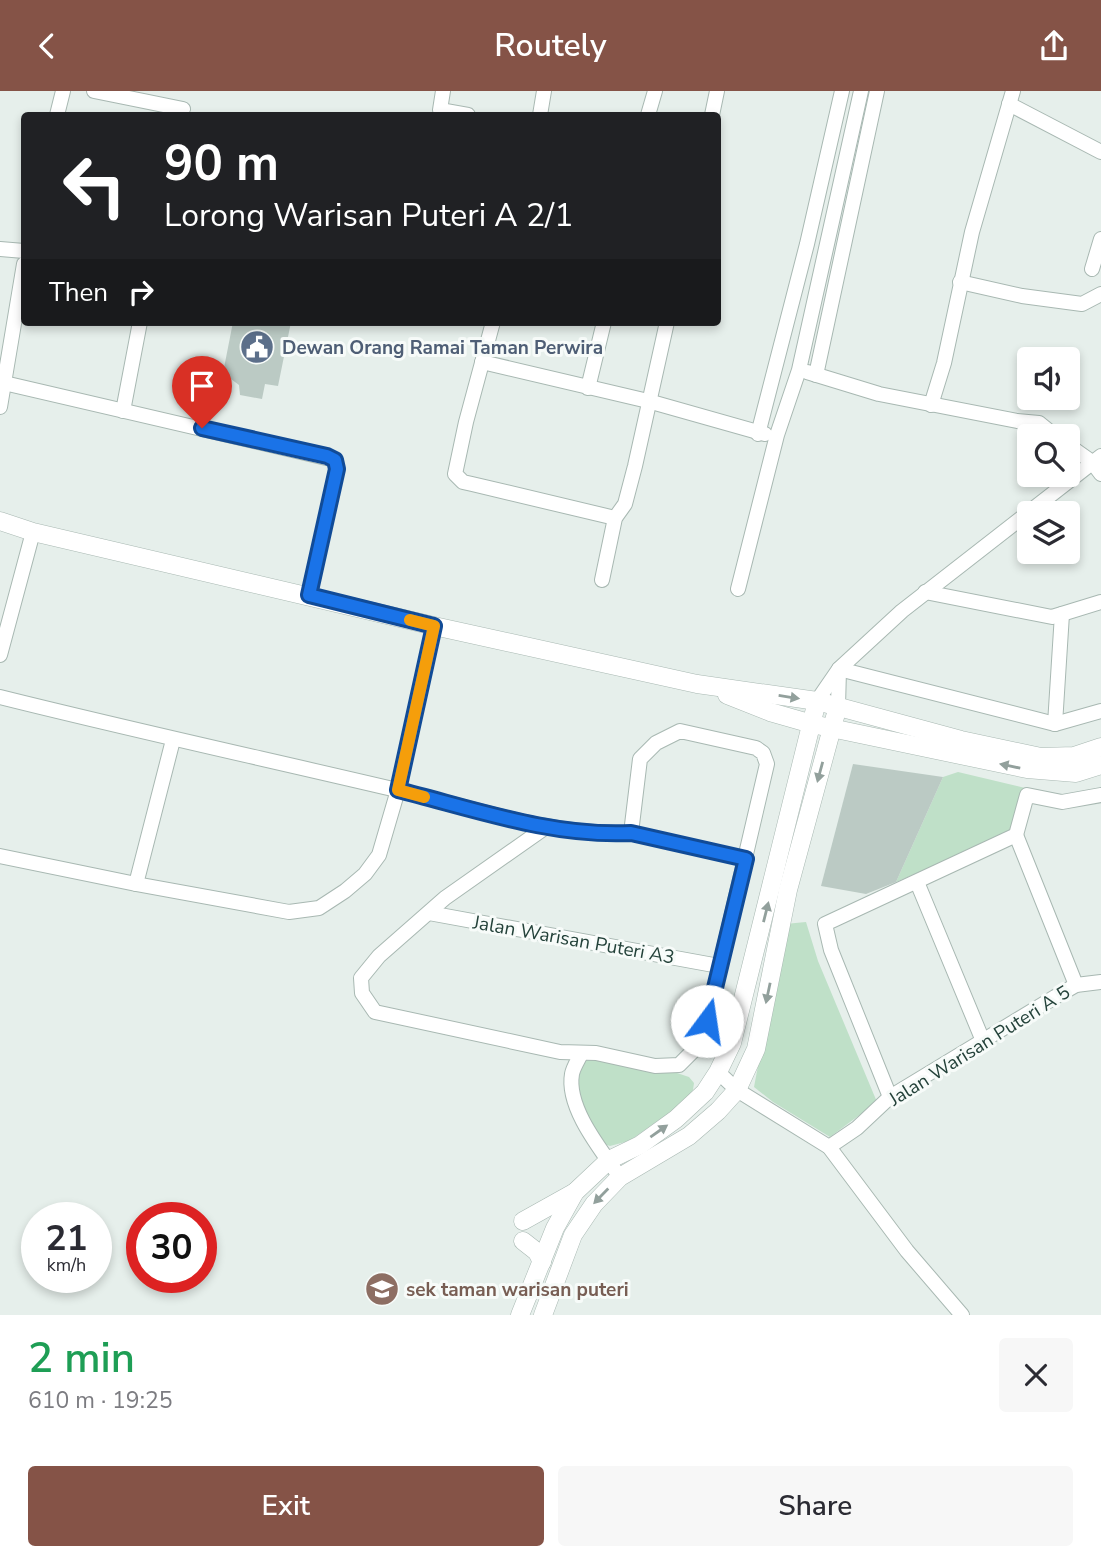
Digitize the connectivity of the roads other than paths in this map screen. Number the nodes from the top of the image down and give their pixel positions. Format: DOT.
graph roads {
  1 [pos="63,91"];
  2 [pos="94,91"];
  3 [pos="443,91"];
  4 [pos="544,91"];
  5 [pos="654,91"];
  6 [pos="717,91"];
  7 [pos="842,91"];
  8 [pos="861,91"];
  9 [pos="877,91"];
  10 [pos="1011,98"];
  11 [pos="183,109"];
  12 [pos="58,112"];
  13 [pos="451,112"];
  14 [pos="540,112"];
  15 [pos="650,112"];
  16 [pos="713,112"];
  17 [pos="1101,152"];
  18 [pos="1101,239"];
  19 [pos="0,249"];
  20 [pos="21,251"];
  21 [pos="1092,269"];
  22 [pos="21,281"];
  23 [pos="960,282"];
  24 [pos="1101,294"];
  25 [pos="139,326"];
  26 [pos="492,326"];
  27 [pos="603,326"];
  28 [pos="666,326"];
  29 [pos="482,362"];
  30 [pos="799,370"];
  31 [pos="816,375"];
  32 [pos="3,382"];
  33 [pos="588,388"];
  34 [pos="648,401"];
  35 [pos="932,405"];
  36 [pos="0,407"];
  37 [pos="122,411"];
  38 [pos="1040,424"];
  39 [pos="758,433"];
  40 [pos="777,435"];
  41 [pos="1080,453"];
  42 [pos="1098,464"];
  43 [pos="615,518"];
  44 [pos="0,521"];
  45 [pos="33,532"];
  46 [pos="602,580"];
  47 [pos="738,589"];
  48 [pos="925,592"];
  49 [pos="309,595"];
  50 [pos="1101,602"];
  51 [pos="1062,614"];
  52 [pos="434,626"];
  53 [pos="0,655"];
  54 [pos="839,669"];
  55 [pos="697,684"];
  56 [pos="0,697"];
  57 [pos="817,701"];
  58 [pos="838,706"];
  59 [pos="1101,711"];
  60 [pos="812,723"];
  61 [pos="1055,725"];
  62 [pos="832,728"];
  63 [pos="173,740"];
  64 [pos="1101,747"];
  65 [pos="1101,765"];
  66 [pos="398,790"];
  67 [pos="1101,795"];
  68 [pos="546,827"];
  69 [pos="631,833"];
  70 [pos="1016,835"];
  71 [pos="0,856"];
  72 [pos="746,859"];
  73 [pos="917,882"];
  74 [pos="136,884"];
  75 [pos="429,913"];
  76 [pos="719,966"];
  77 [pos="1101,982"];
  78 [pos="1076,985"];
  79 [pos="983,1041"];
  80 [pos="581,1054"];
  81 [pos="718,1072"];
  82 [pos="737,1090"];
  83 [pos="890,1097"];
  84 [pos="829,1147"];
  85 [pos="609,1160"];
  86 [pos="621,1177"];
  87 [pos="575,1192"];
  88 [pos="523,1221"];
  89 [pos="523,1241"];
  90 [pos="542,1262"];
  91 [pos="520,1315"];
  92 [pos="543,1315"];
  93 [pos="962,1315"];
  1 -- 12 [label="street"];
  2 -- 11 [label="street"];
  3 -- 13 [label="street"];
  4 -- 14 [label="street"];
  5 -- 15 [label="street"];
  6 -- 16 [label="street"];
  7 -- 39 [label="street"];
  8 -- 30 [label="street"];
  9 -- 31 [label="street"];
  10 -- 17 [label="street"];
  10 -- 23 [label="street"];
  18 -- 21 [label="street"];
  19 -- 20 [label="street"];
  22 -- 32 [label="street"];
  23 -- 24 [label="street"];
  23 -- 35 [label="street"];
  25 -- 37 [label="street"];
  26 -- 29 [label="street"];
  27 -- 33 [label="street"];
  28 -- 34 [label="street"];
  29 -- 33 [label="street"];
  29 -- 43 [label="street"];
  30 -- 31 [label="street"];
  30 -- 40 [label="street"];
  31 -- 35 [label="street"];
  32 -- 36 [label="street"];
  32 -- 37 [label="street"];
  33 -- 34 [label="street"];
  34 -- 39 [label="street"];
  34 -- 43 [label="street"];
  35 -- 38 [label="street"];
  37 -- 49 [label="street"];
  39 -- 40 [label="street"];
  40 -- 47 [label="street"];
  41 -- 42 [label="street"];
  42 -- 48 [label="street"];
  43 -- 46 [label="street"];
  44 -- 45 [label="street"];
  45 -- 49 [label="street"];
  45 -- 53 [label="street"];
  48 -- 51 [label="street"];
  48 -- 54 [label="street"];
  49 -- 52 [label="street"];
  50 -- 51 [label="street"];
  51 -- 61 [label="street"];
  52 -- 55 [label="street"];
  52 -- 66 [label="street"];
  54 -- 57 [label="street"];
  54 -- 58 [label="street"];
  54 -- 61 [label="street"];
  55 -- 57 [label="street, one-way"];
  55 -- 60 [label="street"];
  56 -- 63 [label="street"];
  57 -- 58 [label="street"];
  57 -- 60 [label="street"];
  58 -- 62 [label="street"];
  58 -- 64 [label="street"];
  59 -- 61 [label="street"];
  60 -- 62 [label="street"];
  81 -- 60 [label="street, one-way"];
  65 -- 62 [label="street, one-way"];
  62 -- 82 [label="street, one-way"];
  63 -- 66 [label="street"];
  63 -- 74 [label="street"];
  66 -- 68 [label="street"];
  66 -- 74 [label="street"];
  67 -- 70 [label="street"];
  68 -- 69 [label="street"];
  68 -- 75 [label="street"];
  69 -- 72 [label="street"];
  69 -- 72 [label="street"];
  70 -- 73 [label="street"];
  70 -- 78 [label="street"];
  71 -- 74 [label="street"];
  72 -- 76 [label="street"];
  73 -- 79 [label="street"];
  73 -- 83 [label="street"];
  75 -- 76 [label="street, Jalan Warisan Puteri A3"];
  75 -- 80 [label="street"];
  76 -- 80 [label="street"];
  77 -- 78 [label="street, Jalan Warisan Puteri A 5"];
  78 -- 79 [label="street, Jalan Warisan Puteri A 5"];
  79 -- 83 [label="street, Jalan Warisan Puteri A 5"];
  80 -- 85 [label="street"];
  81 -- 82 [label="street"];
  85 -- 81 [label="street, one-way"];
  82 -- 84 [label="street"];
  82 -- 86 [label="street"];
  83 -- 84 [label="street, Jalan Warisan Puteri A 5"];
  84 -- 93 [label="street"];
  85 -- 86 [label="street"];
  85 -- 87 [label="street"];
  86 -- 92 [label="street, one-way"];
  87 -- 88 [label="street"];
  87 -- 90 [label="street"];
  89 -- 90 [label="street"];
  90 -- 91 [label="street"];
}
